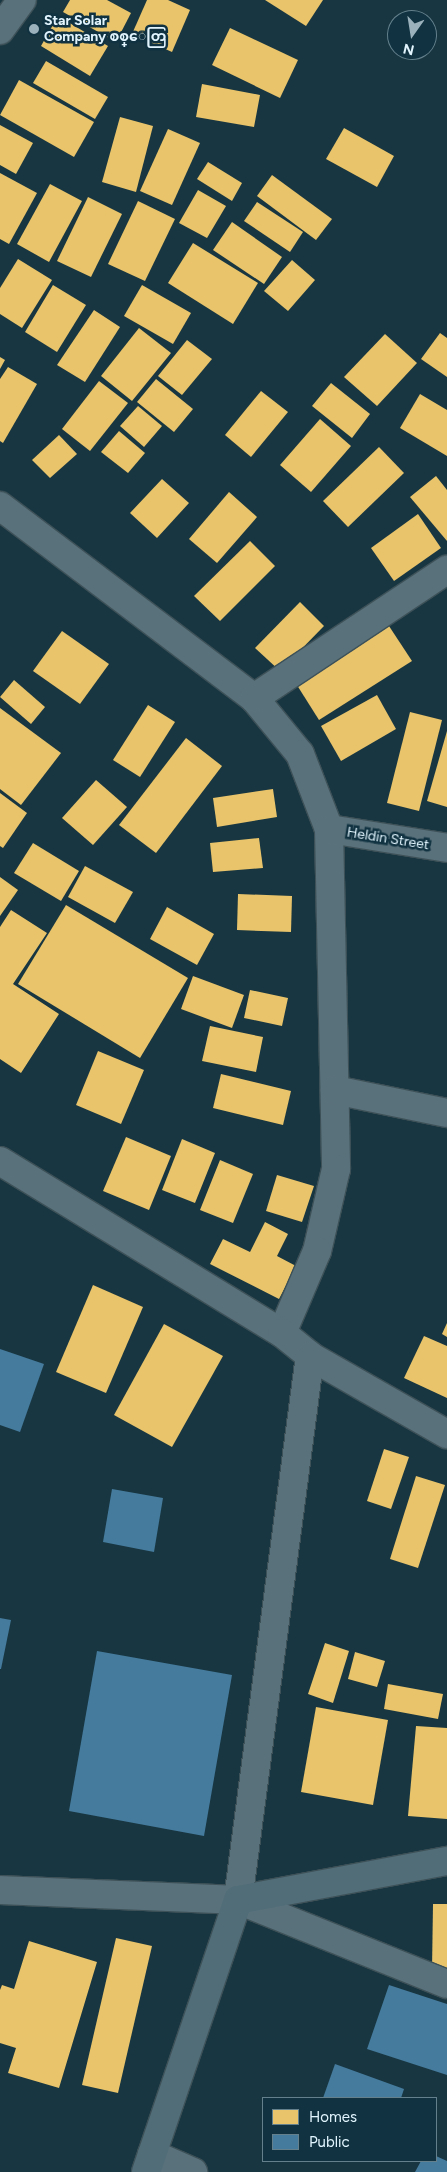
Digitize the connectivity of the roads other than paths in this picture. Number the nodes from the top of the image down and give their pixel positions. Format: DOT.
graph roads {
  1 [pos="22,0"];
  2 [pos="0,30"];
  3 [pos="0,506"];
  4 [pos="447,570"];
  5 [pos="254,698"];
  6 [pos="329,830"];
  7 [pos="447,848"];
  8 [pos="335,1090"];
  9 [pos="447,1113"];
  10 [pos="0,1161"];
  11 [pos="282,1333"];
  12 [pos="310,1356"];
  13 [pos="447,1434"];
  14 [pos="447,1861"];
  15 [pos="0,1890"];
  16 [pos="238,1900"];
  17 [pos="447,1984"];
  18 [pos="149,2163"];
  19 [pos="193,2172"];
  1 -- 2 [label="street"];
  3 -- 5 [label="street"];
  4 -- 5 [label="street"];
  5 -- 6 [label="street"];
  6 -- 7 [label="street, Heldin Street"];
  6 -- 8 [label="street"];
  8 -- 9 [label="street"];
  8 -- 11 [label="street"];
  10 -- 11 [label="street"];
  11 -- 12 [label="street"];
  12 -- 13 [label="street"];
  12 -- 16 [label="street"];
  14 -- 16 [label="main road"];
  15 -- 16 [label="street"];
  16 -- 17 [label="street"];
  16 -- 18 [label="main road"];
  18 -- 19 [label="street"];
}
